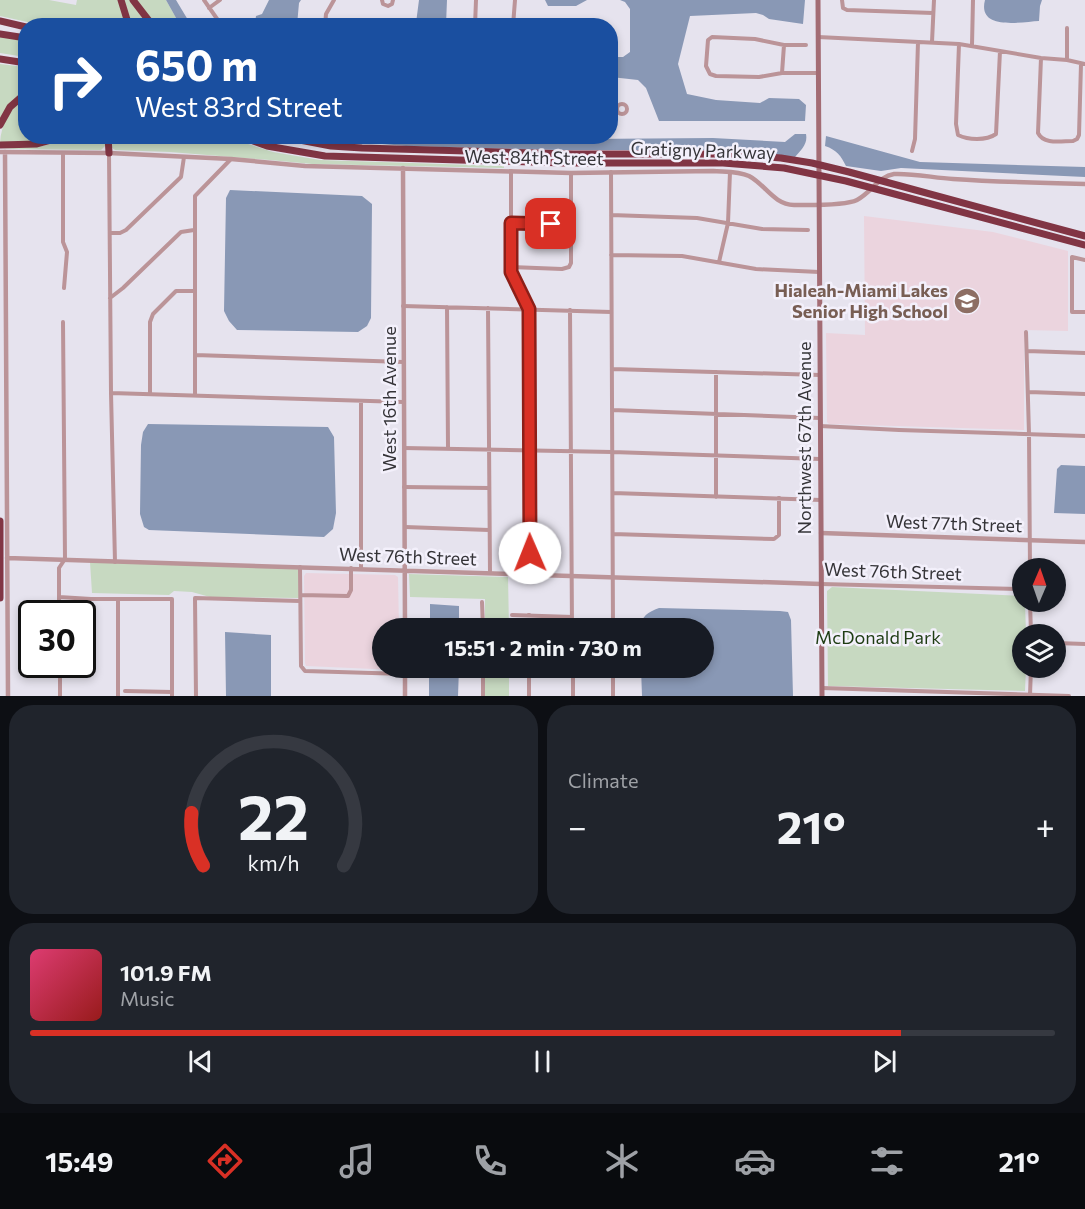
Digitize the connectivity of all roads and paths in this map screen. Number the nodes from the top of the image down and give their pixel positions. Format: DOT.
graph roads {
  1 [pos="121,0"];
  2 [pos="133,0"];
  3 [pos="204,0"];
  4 [pos="220,0"];
  5 [pos="334,0"];
  6 [pos="382,0"];
  7 [pos="393,0"];
  8 [pos="476,0"];
  9 [pos="515,0"];
  10 [pos="818,0"];
  11 [pos="842,0"];
  12 [pos="934,0"];
  13 [pos="973,0"];
  14 [pos="209,8"];
  15 [pos="933,13"];
  16 [pos="128,18"];
  17 [pos="147,18"];
  18 [pos="216,18"];
  19 [pos="326,18"];
  20 [pos="475,18"];
  21 [pos="514,18"];
  22 [pos="0,21"];
  23 [pos="18,25"];
  24 [pos="1067,28"];
  25 [pos="0,34"];
  26 [pos="18,36"];
  27 [pos="818,37"];
  28 [pos="918,42"];
  29 [pos="932,42"];
  30 [pos="958,44"];
  31 [pos="784,45"];
  32 [pos="806,45"];
  33 [pos="972,45"];
  34 [pos="1000,51"];
  35 [pos="1041,58"];
  36 [pos="0,59"];
  37 [pos="1067,60"];
  38 [pos="18,61"];
  39 [pos="1083,64"];
  40 [pos="783,73"];
  41 [pos="818,74"];
  42 [pos="18,100"];
  43 [pos="0,125"];
  44 [pos="37,144"];
  45 [pos="108,144"];
  46 [pos="262,144"];
  47 [pos="325,144"];
  48 [pos="0,145"];
  49 [pos="912,151"];
  50 [pos="2,152"];
  51 [pos="63,152"];
  52 [pos="109,153"];
  53 [pos="184,157"];
  54 [pos="231,159"];
  55 [pos="403,168"];
  56 [pos="511,171"];
  57 [pos="610,172"];
  58 [pos="730,172"];
  59 [pos="571,173"];
  60 [pos="1085,184"];
  61 [pos="819,204"];
  62 [pos="612,215"];
  63 [pos="511,223"];
  64 [pos="728,223"];
  65 [pos="571,225"];
  66 [pos="194,230"];
  67 [pos="808,230"];
  68 [pos="110,233"];
  69 [pos="1085,236"];
  70 [pos="1085,245"];
  71 [pos="611,255"];
  72 [pos="1085,260"];
  73 [pos="718,262"];
  74 [pos="511,267"];
  75 [pos="819,272"];
  76 [pos="64,288"];
  77 [pos="195,291"];
  78 [pos="110,298"];
  79 [pos="403,306"];
  80 [pos="447,307"];
  81 [pos="488,308"];
  82 [pos="529,309"];
  83 [pos="570,310"];
  84 [pos="611,312"];
  85 [pos="1085,312"];
  86 [pos="63,322"];
  87 [pos="1026,332"];
  88 [pos="1026,351"];
  89 [pos="1085,353"];
  90 [pos="195,355"];
  91 [pos="403,362"];
  92 [pos="612,369"];
  93 [pos="716,372"];
  94 [pos="820,375"];
  95 [pos="1029,392"];
  96 [pos="111,393"];
  97 [pos="150,393"];
  98 [pos="1085,394"];
  99 [pos="195,395"];
  100 [pos="361,401"];
  101 [pos="403,402"];
  102 [pos="612,410"];
  103 [pos="716,414"];
  104 [pos="820,418"];
  105 [pos="820,426"];
  106 [pos="1029,434"];
  107 [pos="1085,436"];
  108 [pos="404,448"];
  109 [pos="448,448"];
  110 [pos="489,450"];
  111 [pos="529,451"];
  112 [pos="571,452"];
  113 [pos="612,452"];
  114 [pos="716,455"];
  115 [pos="820,459"];
  116 [pos="404,487"];
  117 [pos="489,488"];
  118 [pos="613,493"];
  119 [pos="716,497"];
  120 [pos="779,498"];
  121 [pos="821,500"];
  122 [pos="0,520"];
  123 [pos="405,527"];
  124 [pos="489,530"];
  125 [pos="821,533"];
  126 [pos="613,534"];
  127 [pos="1030,540"];
  128 [pos="1085,542"];
  129 [pos="7,558"];
  130 [pos="1030,558"];
  131 [pos="65,560"];
  132 [pos="115,562"];
  133 [pos="300,567"];
  134 [pos="351,568"];
  135 [pos="361,568"];
  136 [pos="404,570"];
  137 [pos="490,573"];
  138 [pos="531,574"];
  139 [pos="572,575"];
  140 [pos="613,576"];
  141 [pos="821,584"];
  142 [pos="1012,590"];
  143 [pos="59,597"];
  144 [pos="0,598"];
  145 [pos="301,598"];
  146 [pos="118,599"];
  147 [pos="482,602"];
  148 [pos="512,615"];
  149 [pos="529,615"];
  150 [pos="572,617"];
  151 [pos="405,618"];
  152 [pos="483,618"];
  153 [pos="613,618"];
  154 [pos="1066,643"];
  155 [pos="1085,644"];
  156 [pos="372,673"];
  157 [pos="60,678"];
  158 [pos="405,678"];
  159 [pos="483,678"];
  160 [pos="529,678"];
  161 [pos="573,678"];
  162 [pos="613,678"];
  163 [pos="1031,678"];
  164 [pos="822,688"];
  165 [pos="125,691"];
  166 [pos="172,694"];
  167 [pos="1009,695"];
  168 [pos="1032,695"];
  169 [pos="8,696"];
  170 [pos="60,696"];
  171 [pos="118,696"];
  172 [pos="196,696"];
  173 [pos="405,696"];
  174 [pos="483,696"];
  175 [pos="529,696"];
  176 [pos="573,696"];
  177 [pos="613,696"];
  178 [pos="822,696"];
  179 [pos="1069,696"];
  1 -- 16 [label="highway"];
  2 -- 17 [label="highway"];
  3 -- 14 [label="street"];
  4 -- 14 [label="street"];
  5 -- 19 [label="street"];
  6 -- 7 [label="street"];
  8 -- 20 [label="street"];
  9 -- 21 [label="street"];
  10 -- 27 [label="main road, Northwest 67th Avenue"];
  11 -- 15 [label="street"];
  12 -- 15 [label="street"];
  13 -- 33 [label="street"];
  14 -- 18 [label="street"];
  15 -- 29 [label="street"];
  22 -- 23 [label="highway"];
  24 -- 37 [label="street"];
  25 -- 26 [label="highway"];
  27 -- 28 [label="street"];
  27 -- 41 [label="main road, Northwest 67th Avenue"];
  28 -- 29 [label="street"];
  28 -- 49 [label="street"];
  29 -- 30 [label="street"];
  30 -- 33 [label="street"];
  30 -- 34 [label="street"];
  31 -- 32 [label="street"];
  31 -- 40 [label="street"];
  31 -- 40 [label="street"];
  33 -- 34 [label="street"];
  34 -- 35 [label="street"];
  35 -- 37 [label="street"];
  35 -- 39 [label="street"];
  36 -- 38 [label="highway"];
  37 -- 39 [label="street"];
  40 -- 41 [label="street"];
  41 -- 61 [label="main road, Northwest 67th Avenue"];
  42 -- 43 [label="highway"];
  44 -- 48 [label="highway"];
  45 -- 52 [label="highway"];
  46 -- 70 [label="highway, Gratigny Parkway"];
  47 -- 69 [label="highway, Gratigny Parkway"];
  50 -- 51 [label="street, West 84th Street"];
  50 -- 129 [label="street"];
  51 -- 52 [label="street, West 84th Street"];
  51 -- 76 [label="street"];
  52 -- 53 [label="street, West 84th Street"];
  52 -- 68 [label="street"];
  53 -- 54 [label="street, West 84th Street"];
  53 -- 68 [label="street"];
  54 -- 55 [label="street, West 84th Street"];
  54 -- 66 [label="street"];
  55 -- 56 [label="street, West 84th Street"];
  55 -- 79 [label="street, West 16th Avenue"];
  56 -- 59 [label="street, West 84th Street"];
  56 -- 63 [label="street"];
  57 -- 58 [label="street, West 84th Street"];
  57 -- 59 [label="street, West 84th Street"];
  57 -- 62 [label="street"];
  58 -- 61 [label="street, West 84th Street"];
  58 -- 64 [label="street"];
  59 -- 65 [label="street"];
  60 -- 61 [label="street, West 84th Street"];
  61 -- 75 [label="main road, Northwest 67th Avenue"];
  62 -- 64 [label="street"];
  62 -- 71 [label="street"];
  63 -- 65 [label="street"];
  63 -- 74 [label="street"];
  64 -- 67 [label="street"];
  64 -- 73 [label="street"];
  65 -- 74 [label="street"];
  66 -- 77 [label="street"];
  66 -- 78 [label="street"];
  68 -- 78 [label="street"];
  71 -- 73 [label="street"];
  71 -- 84 [label="street"];
  72 -- 85 [label="street"];
  73 -- 75 [label="street"];
  74 -- 82 [label="street"];
  75 -- 94 [label="main road, Northwest 67th Avenue"];
  77 -- 90 [label="street"];
  77 -- 97 [label="street"];
  78 -- 96 [label="street"];
  79 -- 80 [label="street"];
  79 -- 91 [label="street, West 16th Avenue"];
  80 -- 81 [label="street"];
  80 -- 109 [label="street"];
  81 -- 82 [label="street"];
  81 -- 110 [label="street"];
  82 -- 83 [label="street"];
  82 -- 111 [label="street"];
  83 -- 84 [label="street"];
  83 -- 112 [label="street"];
  84 -- 92 [label="street"];
  86 -- 131 [label="street"];
  87 -- 88 [label="street"];
  88 -- 89 [label="street"];
  88 -- 95 [label="street"];
  90 -- 91 [label="street"];
  90 -- 99 [label="street"];
  91 -- 101 [label="street, West 16th Avenue"];
  92 -- 93 [label="street"];
  92 -- 102 [label="street"];
  93 -- 94 [label="street"];
  93 -- 103 [label="street"];
  94 -- 104 [label="main road, Northwest 67th Avenue"];
  95 -- 98 [label="street"];
  95 -- 106 [label="street"];
  96 -- 97 [label="street"];
  96 -- 132 [label="street"];
  97 -- 99 [label="street"];
  99 -- 100 [label="street"];
  100 -- 101 [label="street"];
  100 -- 135 [label="street"];
  101 -- 108 [label="street, West 16th Avenue"];
  102 -- 103 [label="street"];
  102 -- 113 [label="street"];
  103 -- 104 [label="street"];
  103 -- 114 [label="street"];
  104 -- 105 [label="main road, Northwest 67th Avenue"];
  105 -- 106 [label="street"];
  105 -- 115 [label="main road, Northwest 67th Avenue"];
  106 -- 107 [label="street"];
  106 -- 127 [label="street"];
  108 -- 109 [label="street"];
  108 -- 116 [label="street, West 16th Avenue"];
  109 -- 110 [label="street"];
  110 -- 111 [label="street"];
  110 -- 117 [label="street"];
  111 -- 112 [label="street"];
  111 -- 138 [label="street"];
  112 -- 113 [label="street"];
  112 -- 139 [label="street"];
  113 -- 114 [label="street"];
  113 -- 118 [label="street"];
  114 -- 115 [label="street"];
  114 -- 119 [label="street"];
  115 -- 121 [label="main road, Northwest 67th Avenue"];
  116 -- 117 [label="street"];
  116 -- 123 [label="street, West 16th Avenue"];
  117 -- 124 [label="street"];
  118 -- 119 [label="street"];
  118 -- 126 [label="street"];
  119 -- 120 [label="street"];
  120 -- 121 [label="street"];
  120 -- 126 [label="street"];
  121 -- 125 [label="main road, Northwest 67th Avenue"];
  122 -- 144 [label="highway"];
  123 -- 124 [label="street"];
  123 -- 136 [label="street, West 16th Avenue"];
  124 -- 137 [label="street"];
  125 -- 127 [label="street, West 77th Street"];
  125 -- 141 [label="main road, Northwest 67th Avenue"];
  126 -- 140 [label="street"];
  127 -- 128 [label="street, West 77th Street"];
  127 -- 130 [label="street"];
  129 -- 131 [label="street, West 76th Street"];
  129 -- 169 [label="street"];
  131 -- 132 [label="street, West 76th Street"];
  131 -- 143 [label="street"];
  132 -- 133 [label="street, West 76th Street"];
  133 -- 134 [label="street, West 76th Street"];
  133 -- 145 [label="street"];
  134 -- 135 [label="street, West 76th Street"];
  134 -- 145 [label="street"];
  135 -- 136 [label="street, West 76th Street"];
  136 -- 137 [label="street, West 76th Street"];
  136 -- 151 [label="street, West 16th Avenue"];
  137 -- 138 [label="street, West 76th Street"];
  138 -- 139 [label="street, West 76th Street"];
  139 -- 140 [label="street, West 76th Street"];
  139 -- 150 [label="street"];
  140 -- 141 [label="street, West 76th Street"];
  140 -- 153 [label="street"];
  141 -- 142 [label="street, West 76th Street"];
  141 -- 164 [label="main road, Northwest 67th Avenue"];
  143 -- 146 [label="street"];
  145 -- 156 [label="street"];
  145 -- 172 [label="street"];
  146 -- 166 [label="street"];
  146 -- 171 [label="street"];
  147 -- 152 [label="street"];
  148 -- 149 [label="street"];
  149 -- 150 [label="street"];
  154 -- 155 [label="street"];
  157 -- 170 [label="street"];
  158 -- 173 [label="street"];
  159 -- 174 [label="street"];
  160 -- 175 [label="street"];
  161 -- 176 [label="street"];
  162 -- 177 [label="street"];
  163 -- 168 [label="street"];
  164 -- 167 [label="street"];
  164 -- 178 [label="main road, Northwest 67th Avenue"];
  165 -- 166 [label="street"];
  167 -- 168 [label="street"];
  168 -- 179 [label="street"];
}
